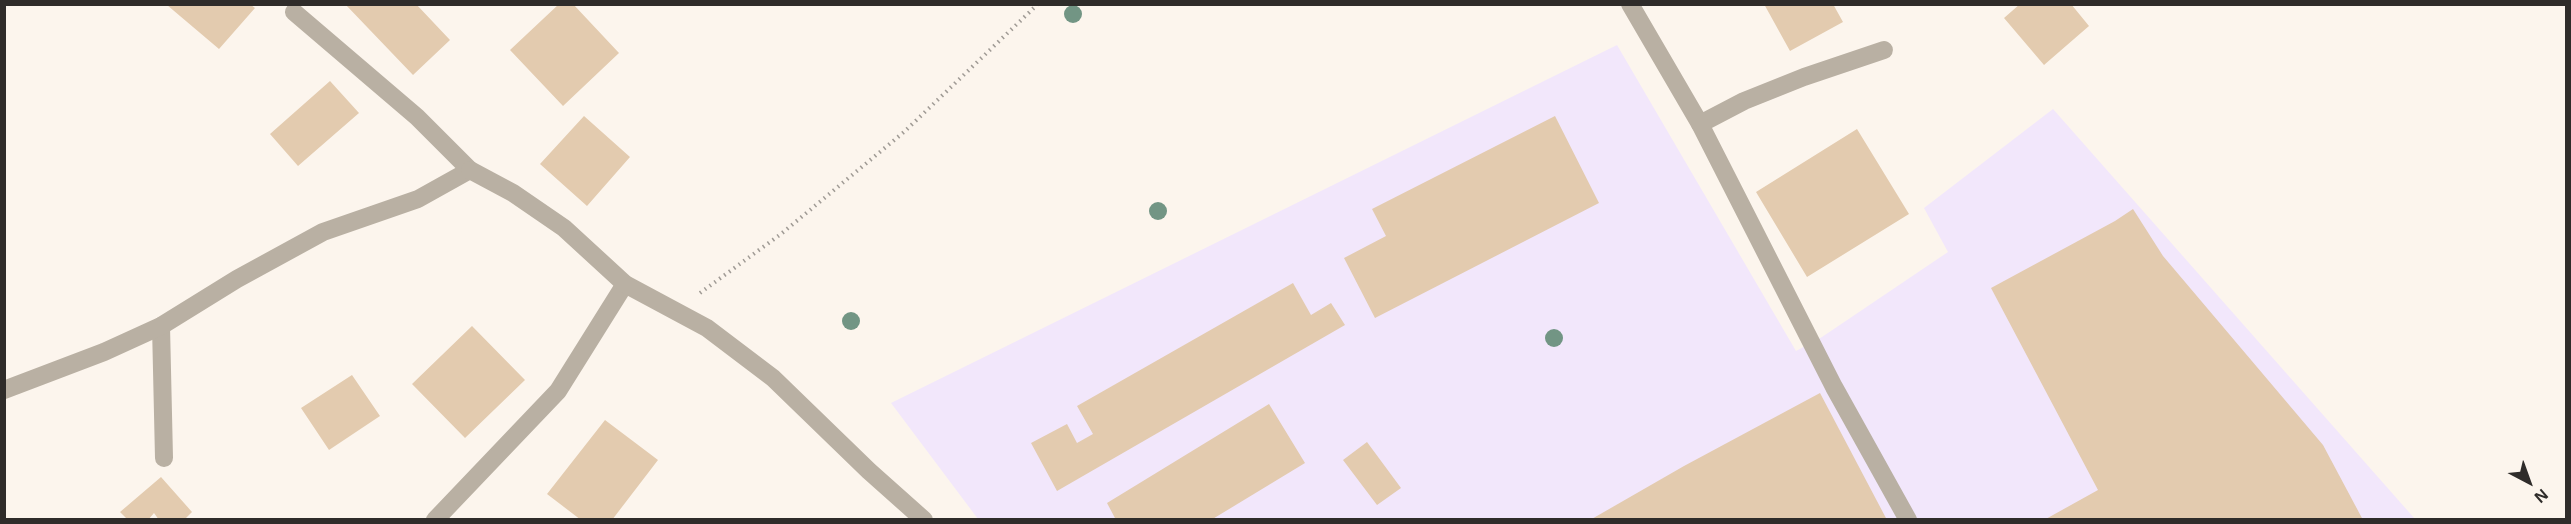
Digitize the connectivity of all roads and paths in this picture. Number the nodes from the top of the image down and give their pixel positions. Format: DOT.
graph roads {
  1 [pos="1038,4"];
  2 [pos="1630,4"];
  3 [pos="294,12"];
  4 [pos="1884,50"];
  5 [pos="1700,124"];
  6 [pos="470,170"];
  7 [pos="625,284"];
  8 [pos="675,311"];
  9 [pos="161,326"];
  10 [pos="4,390"];
  11 [pos="164,458"];
  12 [pos="435,519"];
  13 [pos="924,519"];
  14 [pos="1908,519"];
  1 -- 8 [label="path"];
  2 -- 5 [label="street"];
  3 -- 6 [label="street"];
  4 -- 5 [label="street"];
  5 -- 14 [label="street"];
  6 -- 7 [label="street"];
  6 -- 9 [label="street"];
  7 -- 8 [label="street"];
  7 -- 12 [label="street"];
  8 -- 13 [label="street"];
  9 -- 10 [label="street"];
  9 -- 11 [label="street"];
}
